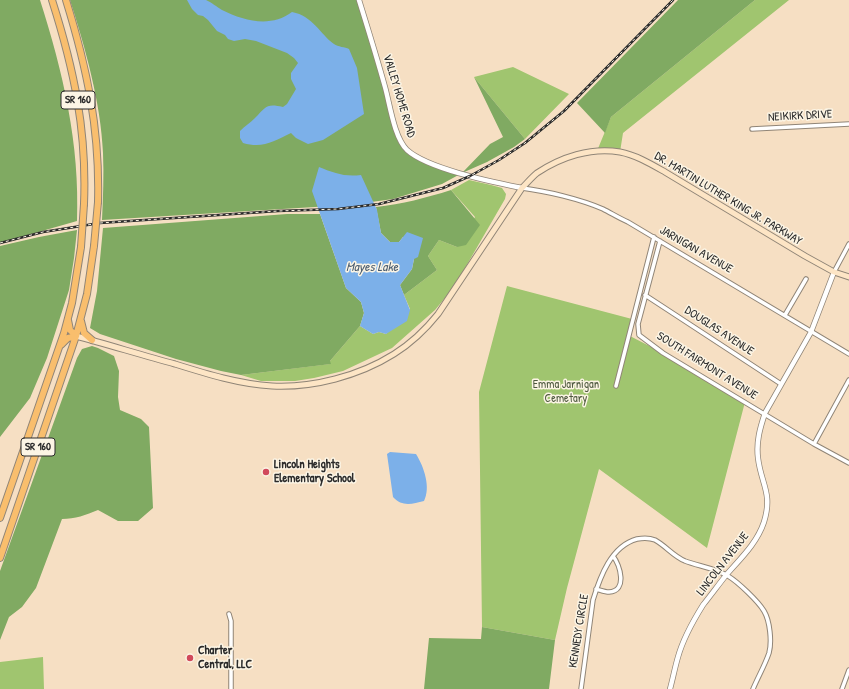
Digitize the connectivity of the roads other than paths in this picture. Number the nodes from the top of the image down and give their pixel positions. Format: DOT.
graph roads {
  1 [pos="52,0"];
  2 [pos="66,0"];
  3 [pos="359,0"];
  4 [pos="849,124"];
  5 [pos="752,129"];
  6 [pos="522,188"];
  7 [pos="654,237"];
  8 [pos="660,241"];
  9 [pos="849,244"];
  10 [pos="834,272"];
  11 [pos="849,277"];
  12 [pos="806,280"];
  13 [pos="645,295"];
  14 [pos="785,315"];
  15 [pos="68,318"];
  16 [pos="81,318"];
  17 [pos="811,332"];
  18 [pos="76,336"];
  19 [pos="92,340"];
  20 [pos="59,347"];
  21 [pos="849,354"];
  22 [pos="849,380"];
  23 [pos="781,384"];
  24 [pos="616,386"];
  25 [pos="765,413"];
  26 [pos="814,444"];
  27 [pos="849,462"];
  28 [pos="0,518"];
  29 [pos="613,556"];
  30 [pos="0,558"];
  31 [pos="726,575"];
  32 [pos="596,589"];
  33 [pos="229,614"];
  34 [pos="849,670"];
  35 [pos="231,689"];
  36 [pos="581,689"];
  37 [pos="670,689"];
  38 [pos="753,689"];
  39 [pos="842,689"];
  1 -- 15 [label="highway, SR 160, bridge"];
  2 -- 16 [label="highway, SR 160, bridge"];
  3 -- 6 [label="street, VALLEY HOME ROAD"];
  4 -- 5 [label="street, NEIKIRK DRIVE"];
  6 -- 7 [label="street, JARNIGAN AVENUE"];
  6 -- 10 [label="main road, DR. MARTIN LUTHER KING JR. PARKWAY"];
  6 -- 19 [label="main road, DR. MARTIN LUTHER KING JR. PARKWAY"];
  7 -- 8 [label="street, JARNIGAN AVENUE"];
  7 -- 24 [label="street"];
  8 -- 13 [label="street, SOUTH FAIRMONT AVENUE"];
  8 -- 14 [label="street, JARNIGAN AVENUE"];
  9 -- 10 [label="street"];
  10 -- 11 [label="main road, DR. MARTIN LUTHER KING JR. PARKWAY"];
  10 -- 17 [label="street, LINCOLN AVENUE"];
  12 -- 14 [label="street"];
  13 -- 23 [label="street, DOUGLAS AVENUE"];
  13 -- 25 [label="street, SOUTH FAIRMONT AVENUE"];
  14 -- 17 [label="street, JARNIGAN AVENUE"];
  15 -- 18 [label="highway"];
  15 -- 20 [label="highway, SR 160"];
  16 -- 18 [label="highway, SR 160"];
  16 -- 19 [label="highway"];
  17 -- 21 [label="street, JARNIGAN AVENUE"];
  17 -- 23 [label="street, LINCOLN AVENUE"];
  18 -- 19 [label="main road, DR. MARTIN LUTHER KING JR. PARKWAY"];
  18 -- 20 [label="highway"];
  18 -- 30 [label="highway, SR 160"];
  20 -- 28 [label="highway, SR 160"];
  22 -- 26 [label="street"];
  23 -- 25 [label="street, LINCOLN AVENUE"];
  25 -- 26 [label="street, SOUTH FAIRMONT AVENUE"];
  25 -- 31 [label="street, LINCOLN AVENUE"];
  26 -- 27 [label="street, SOUTH FAIRMONT AVENUE"];
  29 -- 31 [label="street, KENNEDY CIRCLE"];
  29 -- 32 [label="street, KENNEDY CIRCLE"];
  29 -- 32 [label="street"];
  31 -- 37 [label="street, LINCOLN AVENUE"];
  31 -- 38 [label="street, KENNEDY CIRCLE"];
  32 -- 36 [label="street, KENNEDY CIRCLE"];
  33 -- 35 [label="street"];
  34 -- 39 [label="street"];
}
